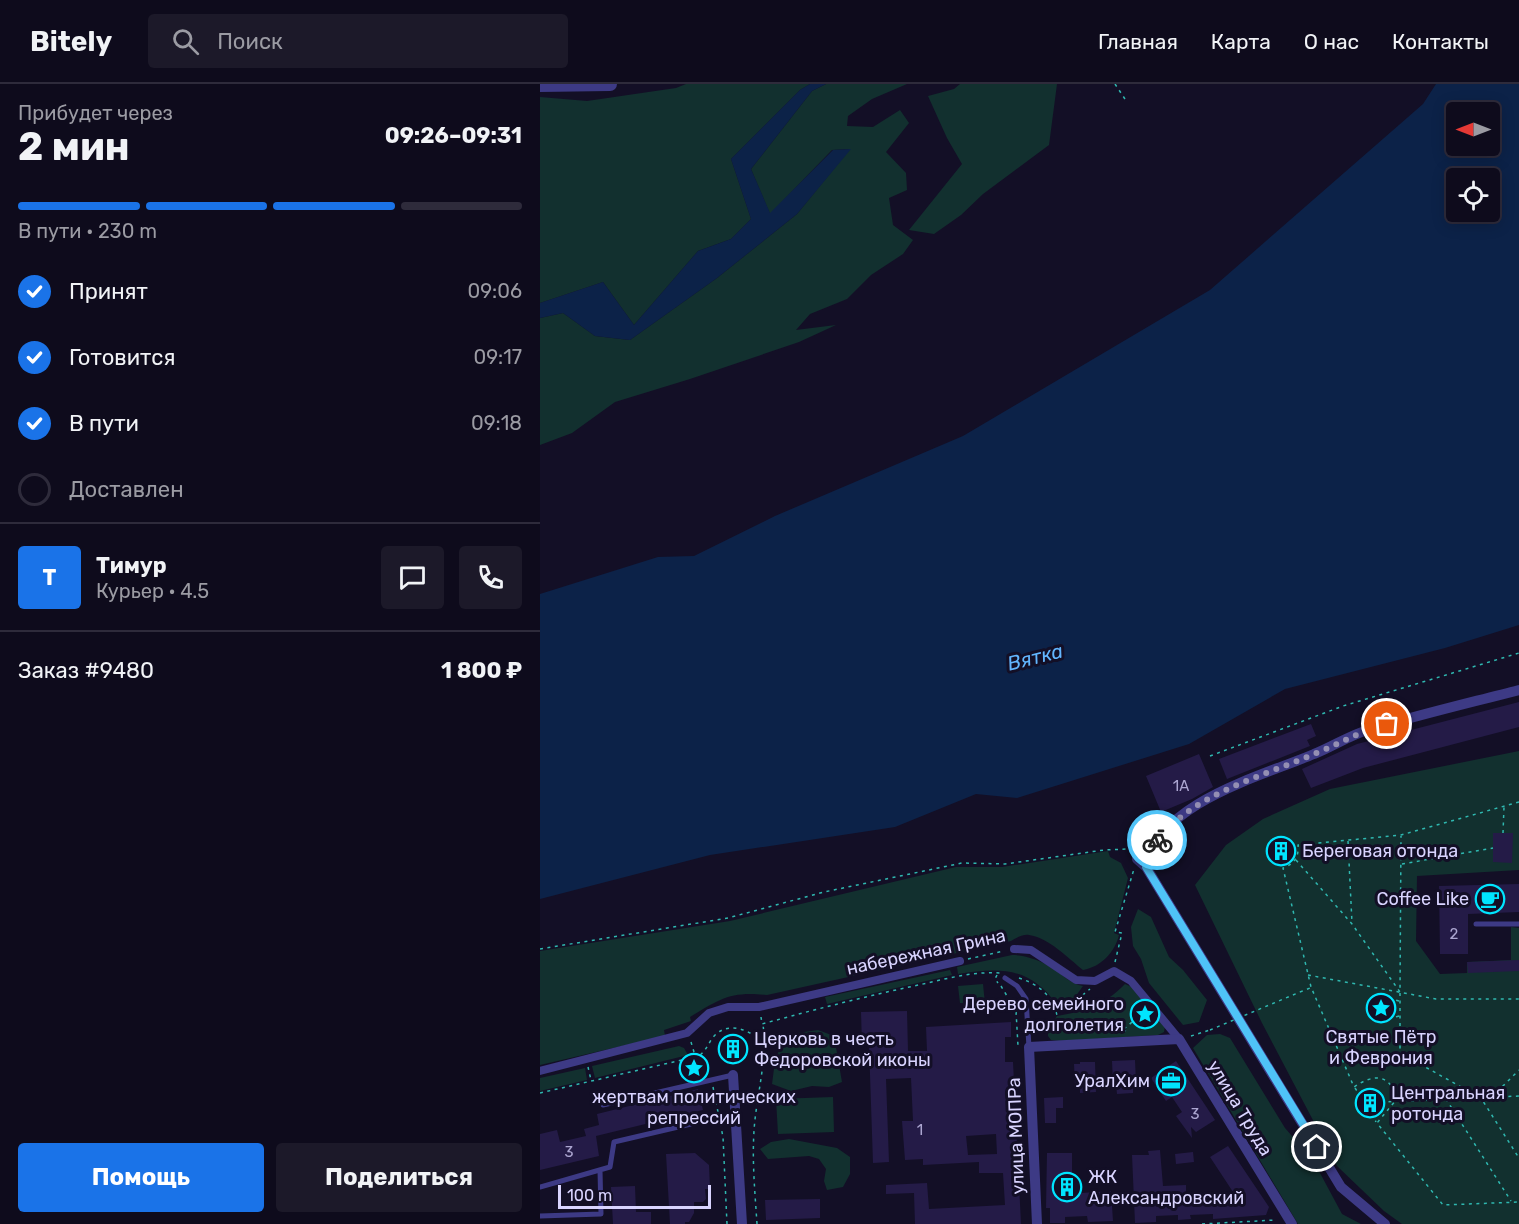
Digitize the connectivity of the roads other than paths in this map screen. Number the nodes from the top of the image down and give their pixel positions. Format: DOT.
graph roads {
  1 [pos="610,84"];
  2 [pos="540,85"];
  3 [pos="588,85"];
  4 [pos="1519,690"];
  5 [pos="1476,924"];
  6 [pos="1519,924"];
  7 [pos="1014,949"];
  8 [pos="960,961"];
  9 [pos="1005,976"];
  10 [pos="1179,1039"];
  11 [pos="1029,1047"];
  12 [pos="540,1071"];
  13 [pos="733,1075"];
  14 [pos="603,1105"];
  15 [pos="691,1124"];
  16 [pos="600,1170"];
  17 [pos="540,1187"];
  18 [pos="540,1216"];
  19 [pos="1290,1222"];
  20 [pos="742,1224"];
  21 [pos="1036,1224"];
  22 [pos="1385,1224"];
  1 -- 3 [label="street"];
  2 -- 3 [label="street"];
  4 -- 22 [label="street"];
  5 -- 6 [label="lane"];
  7 -- 10 [label="street, набережная Грина"];
  8 -- 12 [label="street, набережная Грина"];
  9 -- 11 [label="lane"];
  10 -- 11 [label="street"];
  10 -- 19 [label="street, улица Труда"];
  11 -- 21 [label="street, улица МОПРа"];
  13 -- 14 [label="lane"];
  13 -- 20 [label="street"];
  15 -- 16 [label="lane"];
  16 -- 17 [label="lane"];
  16 -- 18 [label="lane"];
}
